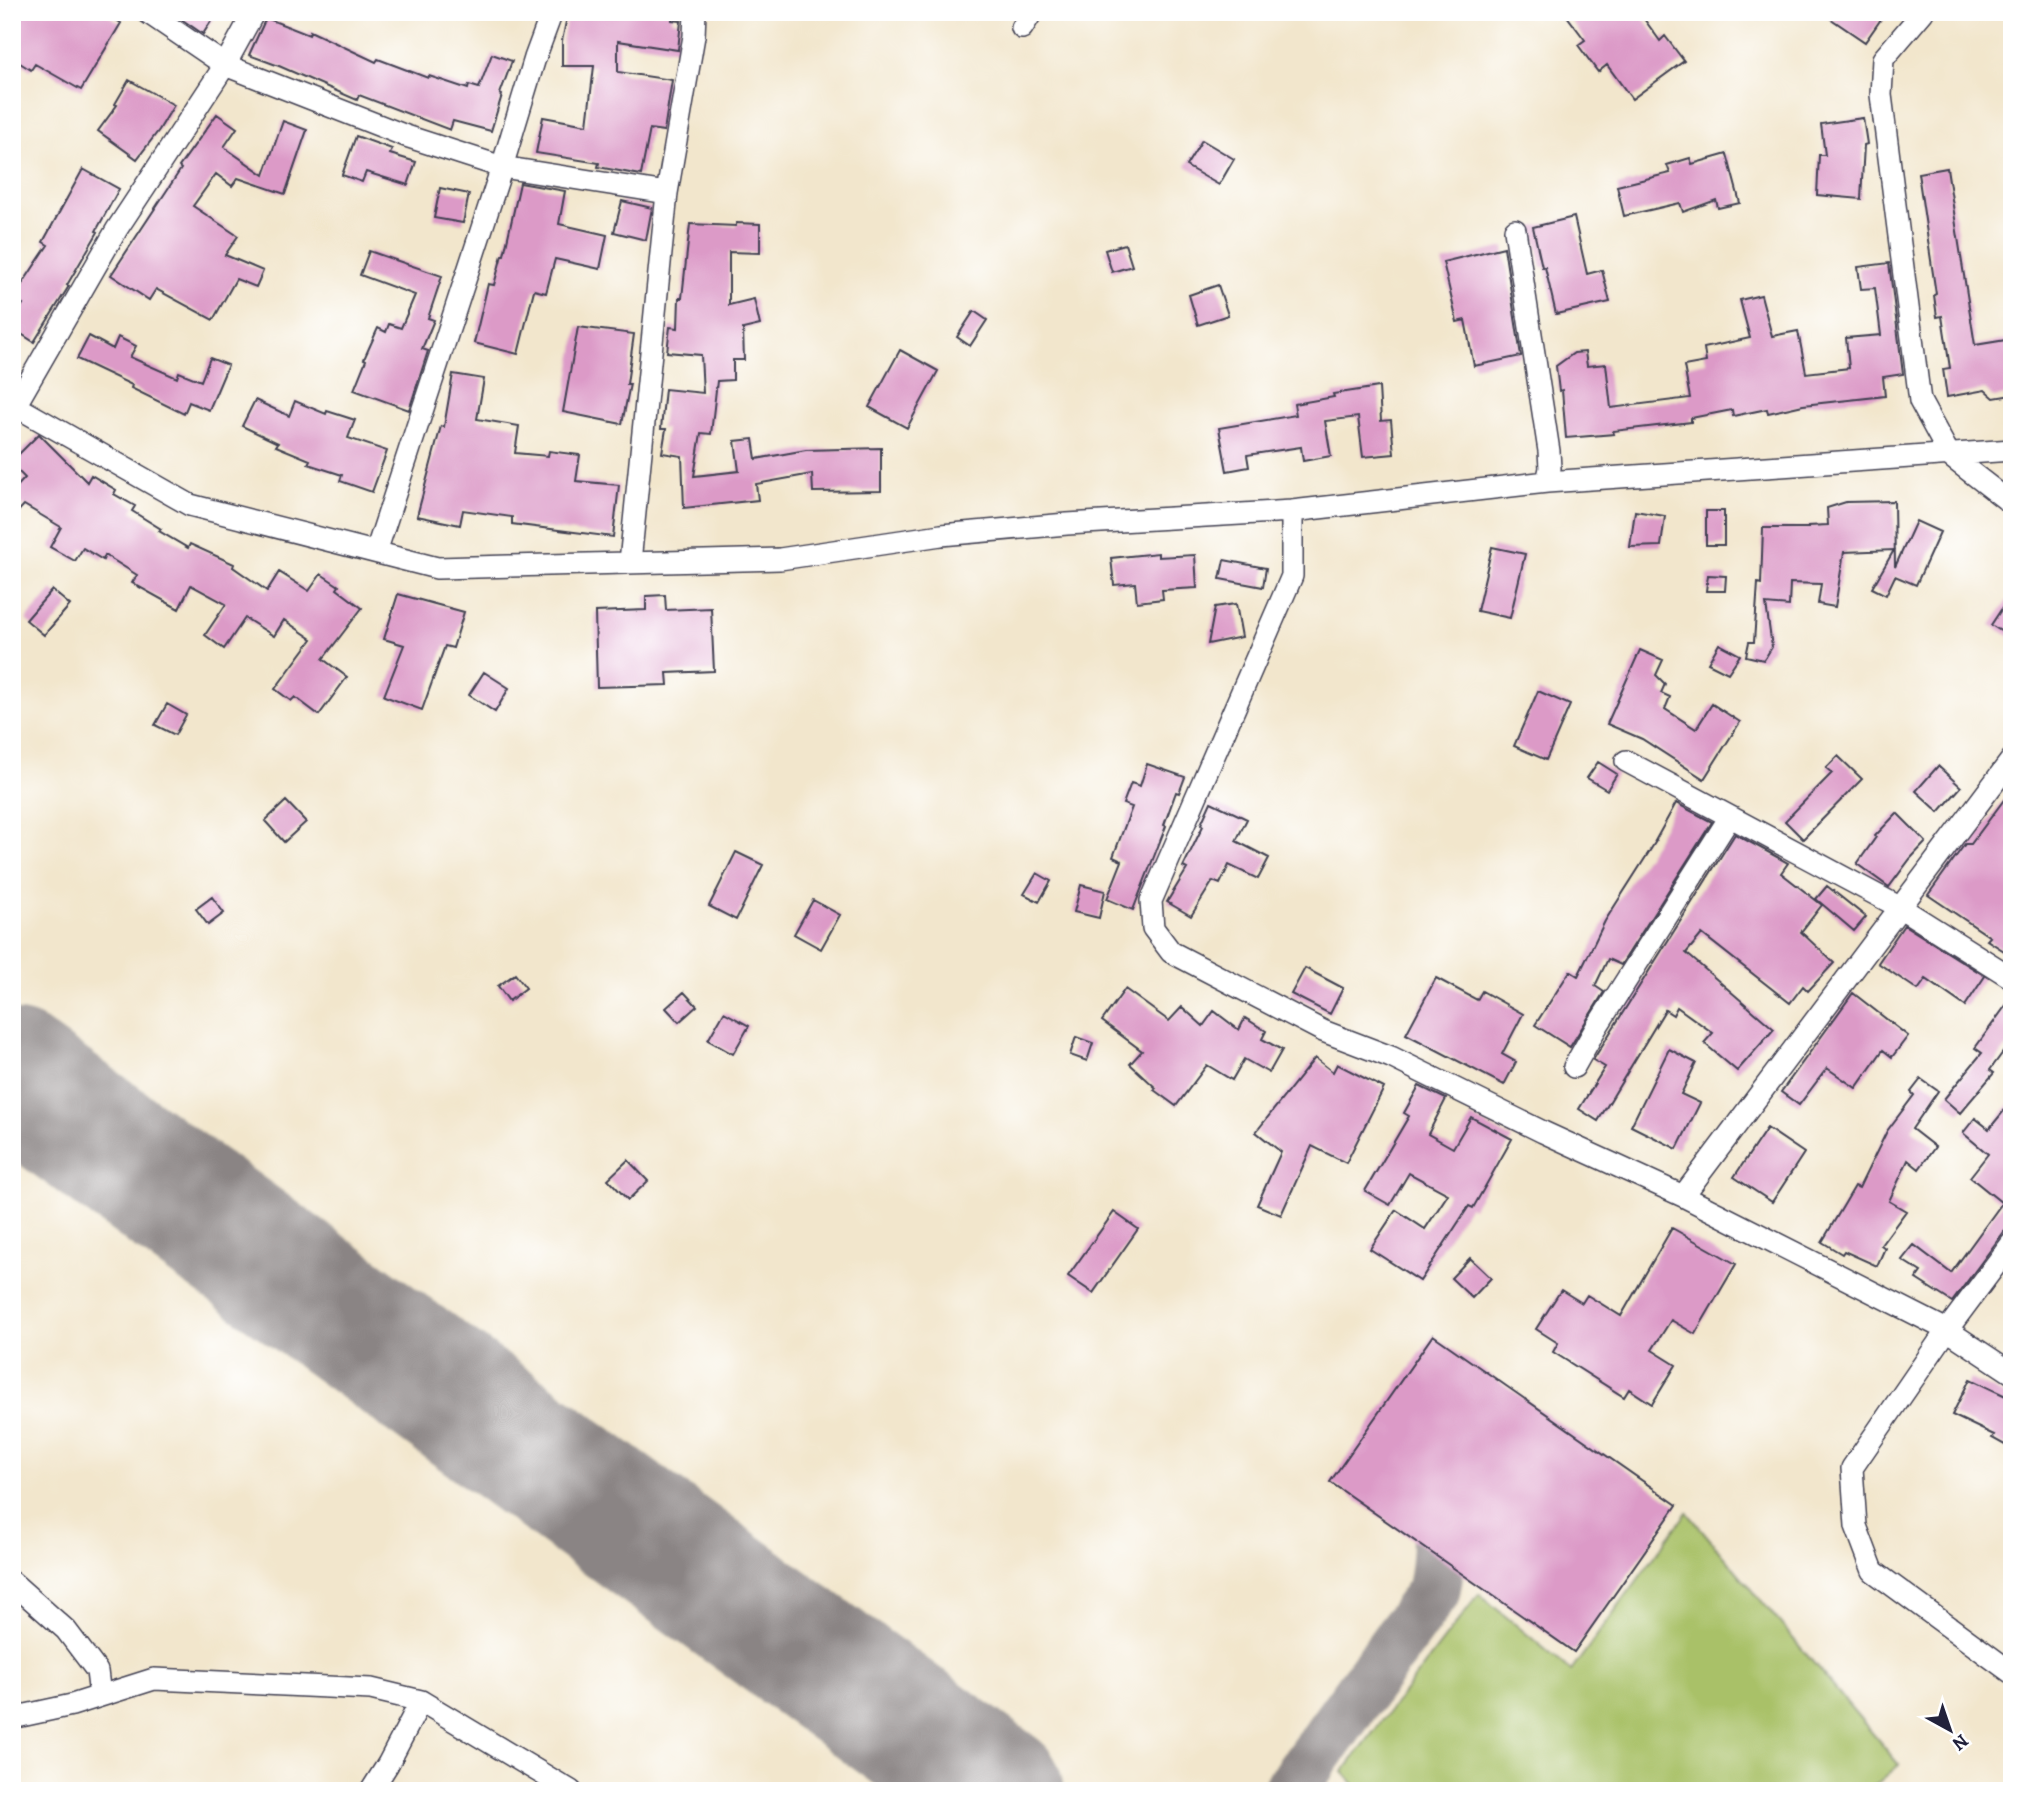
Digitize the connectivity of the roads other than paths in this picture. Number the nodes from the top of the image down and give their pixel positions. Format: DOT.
graph roads {
  1 [pos="146,12"];
  2 [pos="254,12"];
  3 [pos="552,12"];
  4 [pos="695,12"];
  5 [pos="1923,12"];
  6 [pos="225,65"];
  7 [pos="502,167"];
  8 [pos="667,192"];
  9 [pos="1516,230"];
  10 [pos="14,405"];
  11 [pos="2012,450"];
  12 [pos="1950,456"];
  13 [pos="1547,482"];
  14 [pos="2012,504"];
  15 [pos="1292,511"];
  16 [pos="376,552"];
  17 [pos="630,562"];
  18 [pos="2012,759"];
  19 [pos="1626,761"];
  20 [pos="1730,817"];
  21 [pos="1900,908"];
  22 [pos="2012,978"];
  23 [pos="1574,1067"];
  24 [pos="1683,1196"];
  25 [pos="2012,1243"];
  26 [pos="1947,1330"];
  27 [pos="2012,1373"];
  28 [pos="12,1582"];
  29 [pos="2012,1673"];
  30 [pos="100,1696"];
  31 [pos="421,1701"];
  32 [pos="12,1718"];
  33 [pos="371,1791"];
  34 [pos="571,1791"];
  1 -- 6 [label="street"];
  2 -- 6 [label="street"];
  3 -- 7 [label="street"];
  4 -- 8 [label="street"];
  5 -- 12 [label="street"];
  6 -- 7 [label="street"];
  6 -- 10 [label="street"];
  7 -- 8 [label="street"];
  7 -- 16 [label="street"];
  8 -- 17 [label="street"];
  9 -- 13 [label="street"];
  10 -- 16 [label="street"];
  11 -- 12 [label="street"];
  12 -- 13 [label="street"];
  12 -- 14 [label="street"];
  13 -- 15 [label="street"];
  15 -- 17 [label="street"];
  15 -- 24 [label="street"];
  16 -- 17 [label="street"];
  18 -- 21 [label="street"];
  19 -- 20 [label="street"];
  20 -- 21 [label="street"];
  20 -- 23 [label="street"];
  21 -- 22 [label="street"];
  21 -- 24 [label="street"];
  24 -- 26 [label="street"];
  25 -- 26 [label="street"];
  26 -- 27 [label="street"];
  26 -- 29 [label="street"];
  28 -- 30 [label="street"];
  30 -- 31 [label="street"];
  30 -- 32 [label="street"];
  31 -- 33 [label="street"];
  31 -- 34 [label="street"];
}
